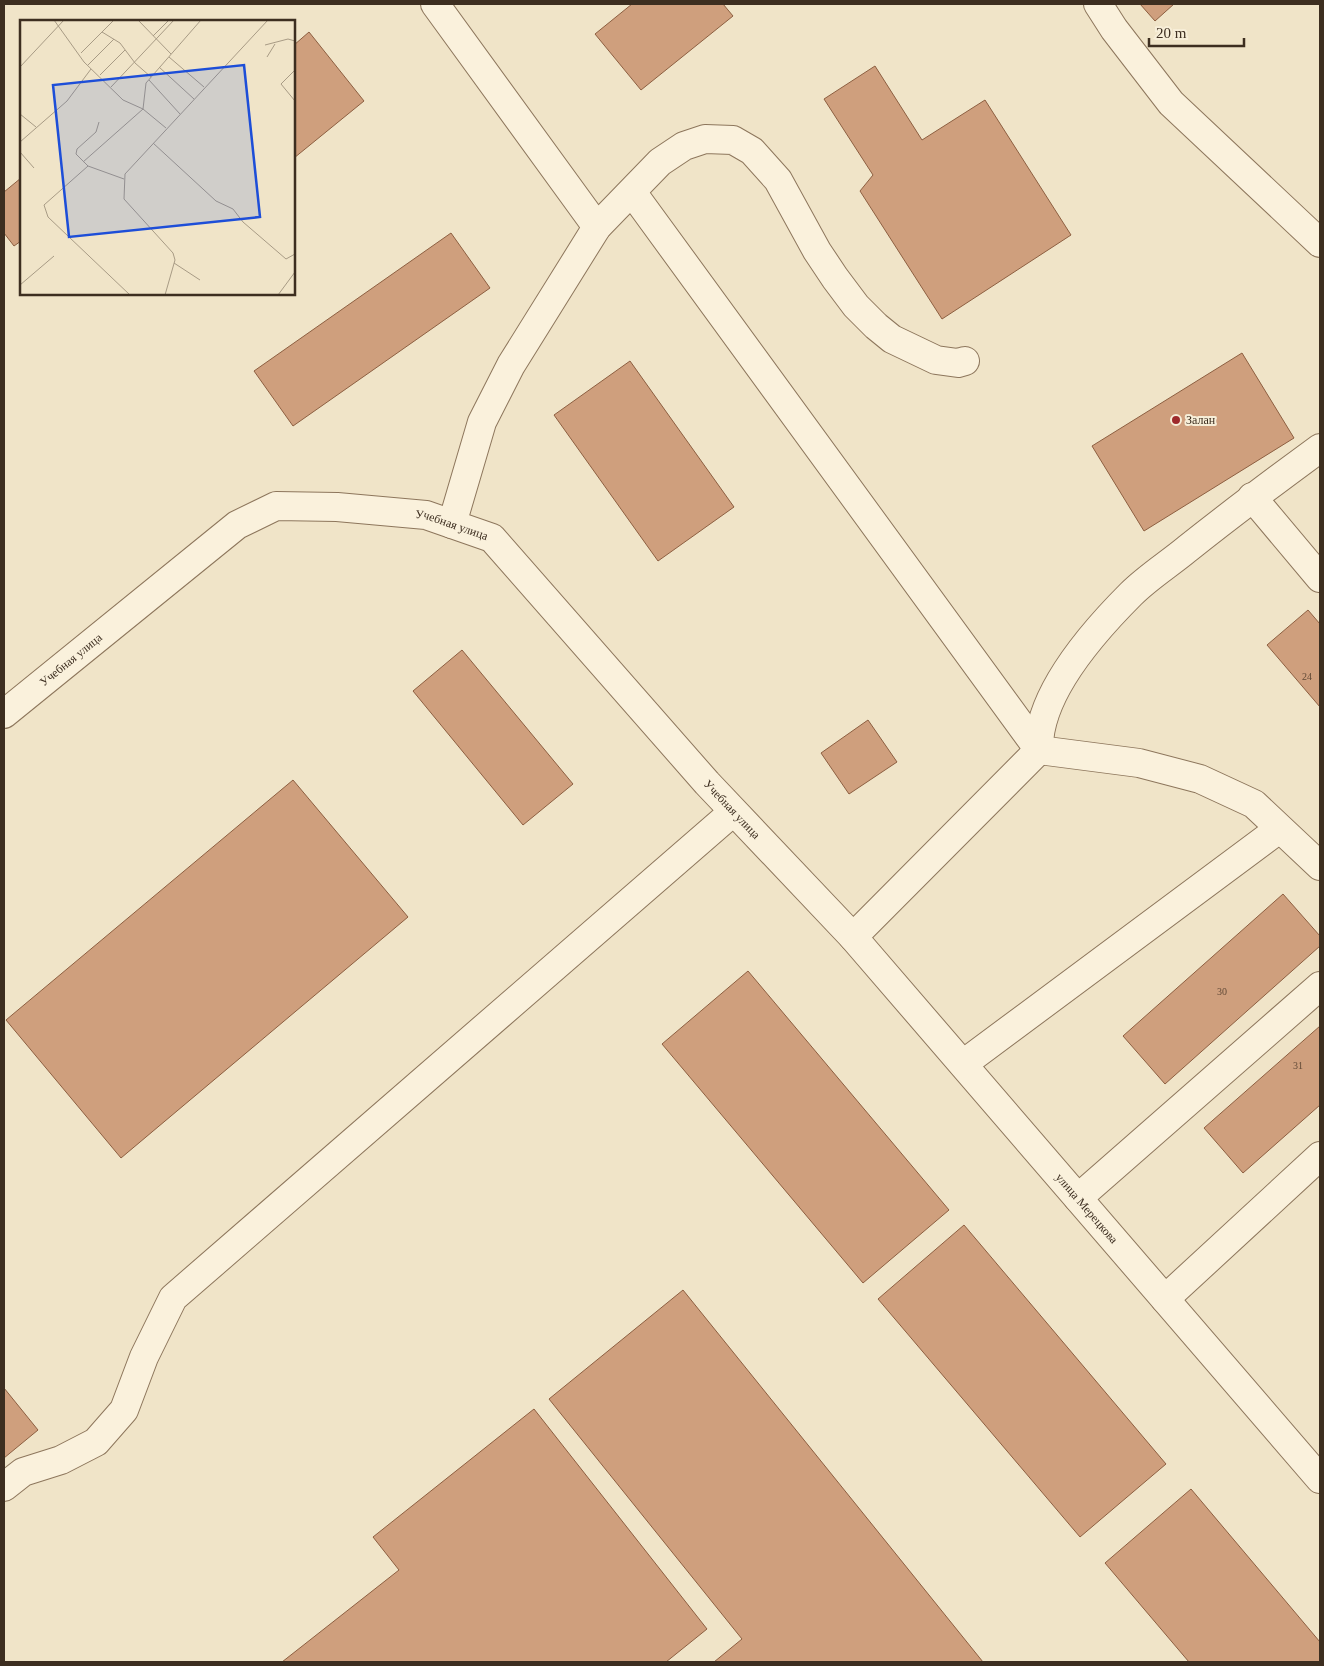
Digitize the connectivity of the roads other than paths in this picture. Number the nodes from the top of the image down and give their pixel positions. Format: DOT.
graph roads {
  1 [pos="435,4"];
  2 [pos="1098,4"];
  3 [pos="632,192"];
  4 [pos="597,227"];
  5 [pos="1320,243"];
  6 [pos="965,361"];
  7 [pos="1320,448"];
  8 [pos="1252,497"];
  9 [pos="452,524"];
  10 [pos="1320,578"];
  11 [pos="4,714"];
  12 [pos="1039,750"];
  13 [pos="733,812"];
  14 [pos="1279,829"];
  15 [pos="1316,852"];
  16 [pos="854,937"];
  17 [pos="1320,986"];
  18 [pos="963,1064"];
  19 [pos="1320,1156"];
  20 [pos="1078,1198"];
  21 [pos="1166,1299"];
  22 [pos="1320,1479"];
  23 [pos="4,1487"];
  1 -- 4 [label="street"];
  2 -- 5 [label="street"];
  3 -- 4 [label="street"];
  3 -- 6 [label="street"];
  3 -- 12 [label="street"];
  4 -- 9 [label="street"];
  7 -- 8 [label="street"];
  8 -- 10 [label="street"];
  8 -- 12 [label="street"];
  9 -- 11 [label="street, Учебная улица"];
  9 -- 13 [label="street, Учебная улица"];
  12 -- 14 [label="street"];
  12 -- 16 [label="street"];
  13 -- 16 [label="street, Учебная улица"];
  13 -- 23 [label="street"];
  14 -- 15 [label="street"];
  14 -- 18 [label="street"];
  16 -- 18 [label="street, улица Мерецкова"];
  17 -- 20 [label="street"];
  18 -- 20 [label="street, улица Мерецкова"];
  19 -- 21 [label="street"];
  20 -- 21 [label="street, улица Мерецкова"];
  21 -- 22 [label="street, улица Мерецкова"];
}
